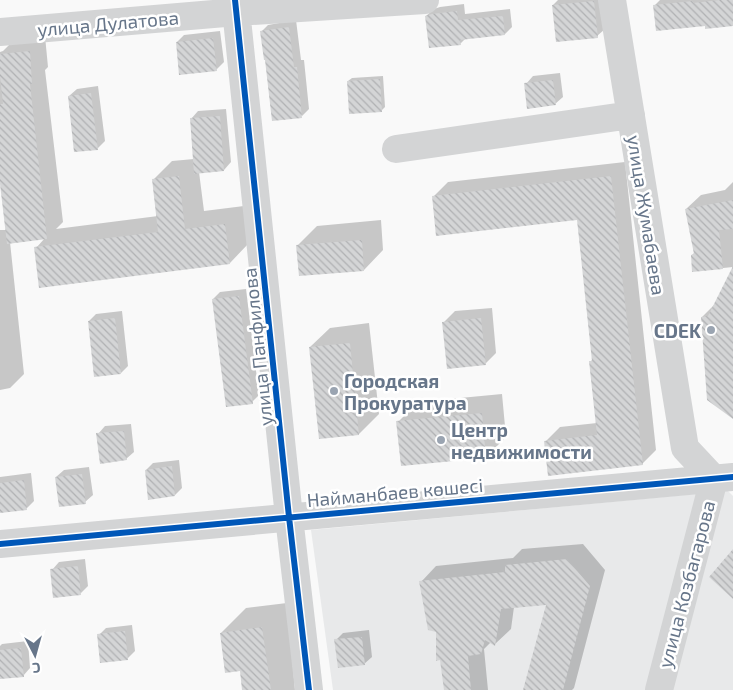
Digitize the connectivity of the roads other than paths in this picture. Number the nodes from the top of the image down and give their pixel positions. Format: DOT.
graph roads {
  1 [pos="425,0"];
  2 [pos="612,0"];
  3 [pos="236,6"];
  4 [pos="0,32"];
  5 [pos="631,116"];
  6 [pos="396,149"];
  7 [pos="723,478"];
  8 [pos="289,517"];
  9 [pos="0,544"];
  10 [pos="309,690"];
  11 [pos="659,690"];
  1 -- 3 [label="street, улица Дулатова"];
  2 -- 5 [label="street, улица Жумабаева"];
  3 -- 4 [label="street, улица Дулатова"];
  3 -- 8 [label="street, улица Панфилова"];
  5 -- 6 [label="street"];
  5 -- 7 [label="street, улица Жумабаева"];
  7 -- 8 [label="street, Найманбаев көшесі"];
  7 -- 11 [label="street, улица Козбагарова"];
  8 -- 9 [label="street, Найманбаев көшесі"];
  8 -- 10 [label="street, улица Панфилова"];
}
